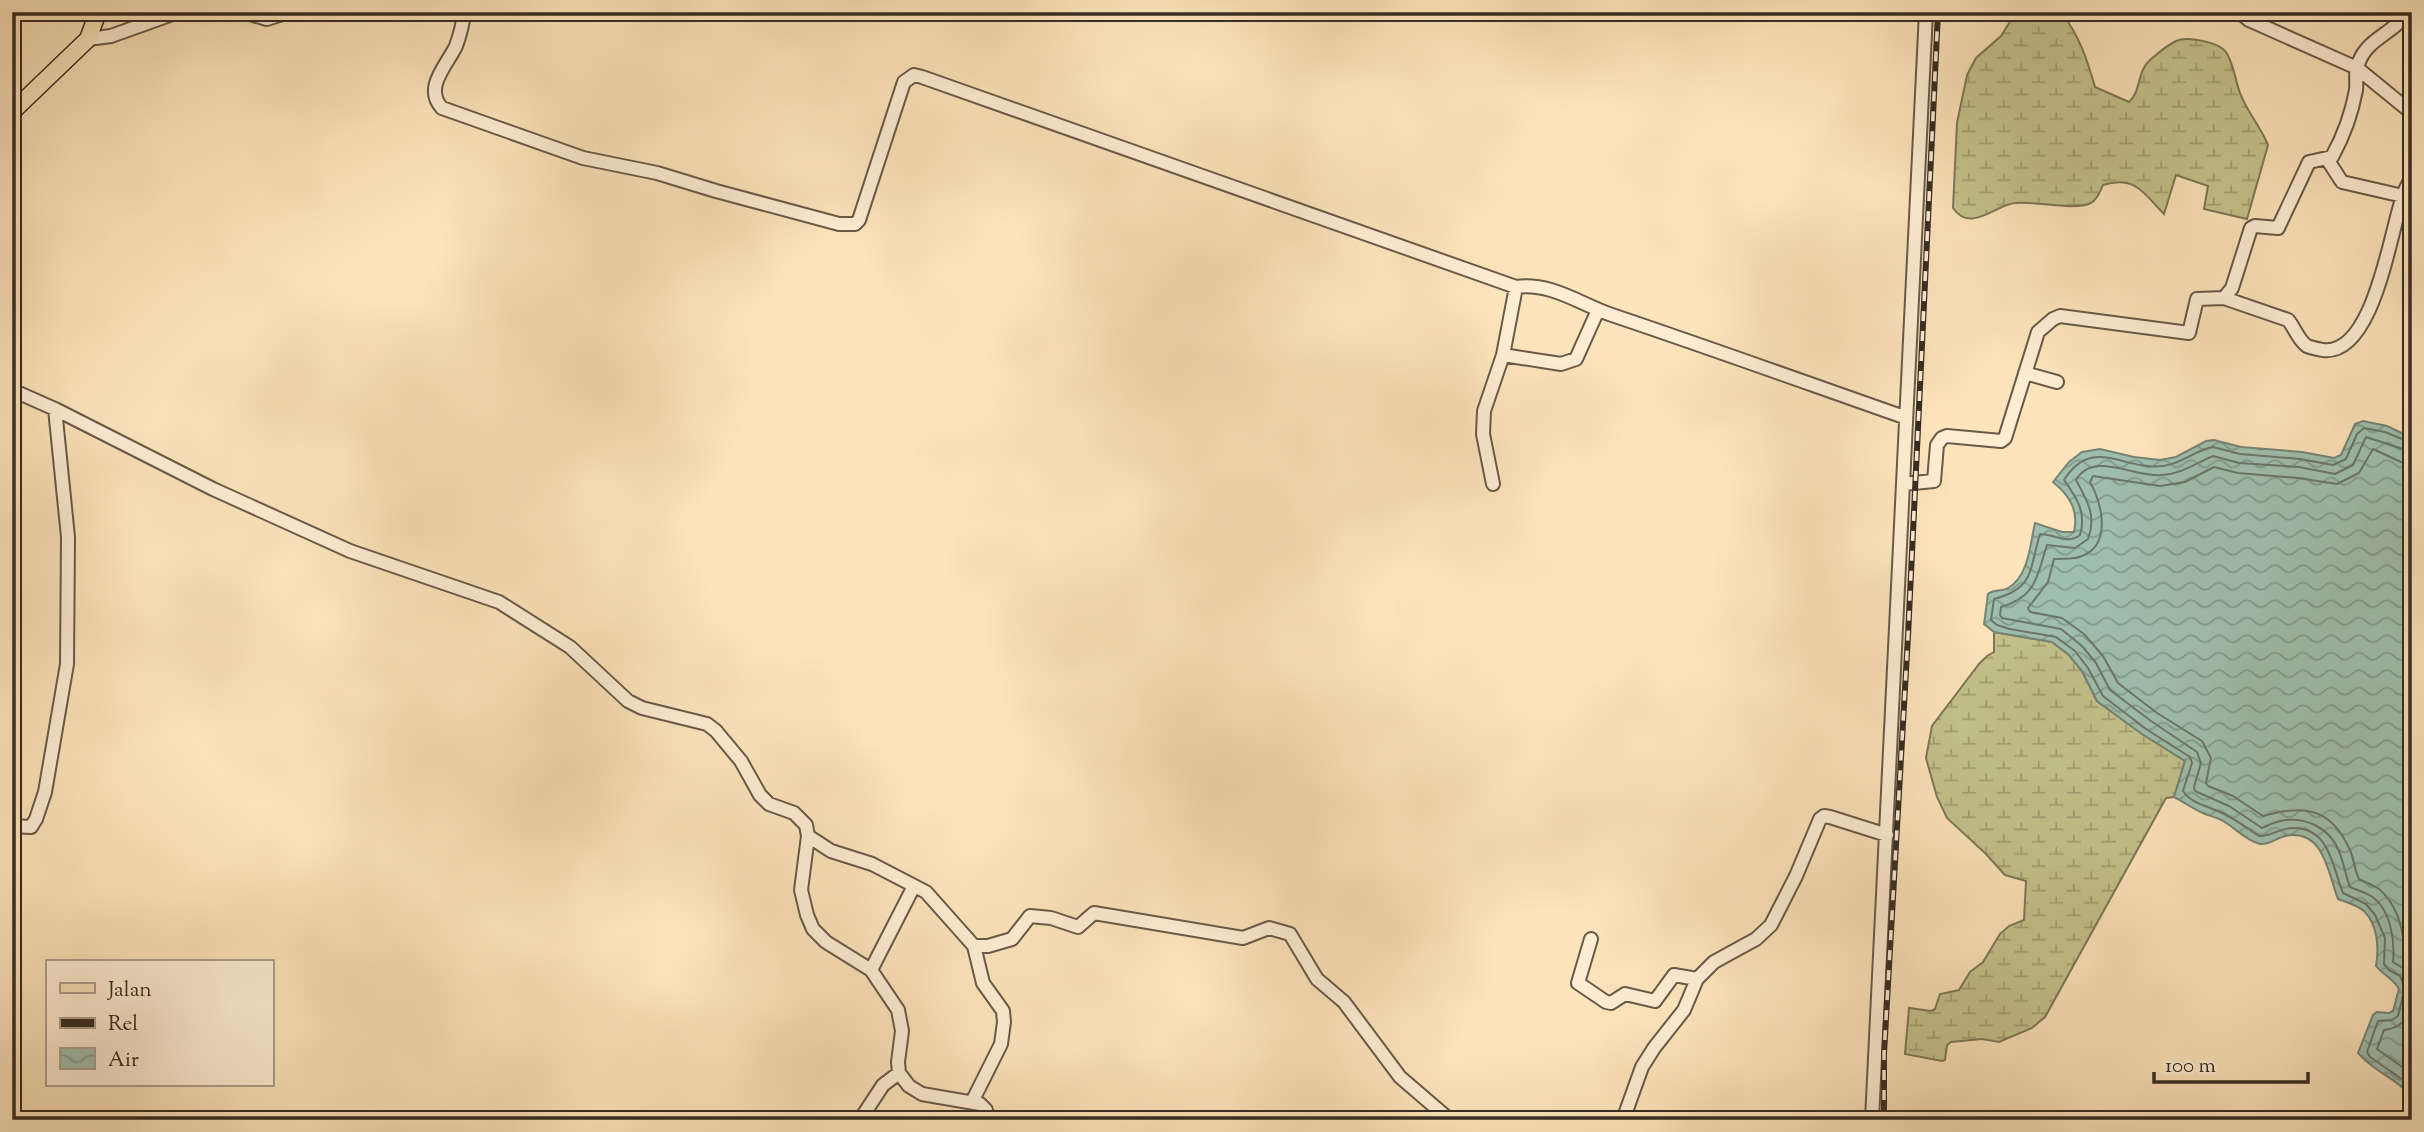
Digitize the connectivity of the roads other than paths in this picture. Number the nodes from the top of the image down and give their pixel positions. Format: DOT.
graph roads {
  1 [pos="98,12"];
  2 [pos="178,12"];
  3 [pos="243,12"];
  4 [pos="289,12"];
  5 [pos="464,12"];
  6 [pos="1926,12"];
  7 [pos="2239,12"];
  8 [pos="2407,12"];
  9 [pos="88,39"];
  10 [pos="2357,68"];
  11 [pos="12,112"];
  12 [pos="2412,113"];
  13 [pos="2327,159"];
  14 [pos="2412,176"];
  15 [pos="2403,196"];
  16 [pos="1516,287"];
  17 [pos="2224,298"];
  18 [pos="1598,310"];
  19 [pos="1503,355"];
  20 [pos="2025,373"];
  21 [pos="2057,382"];
  22 [pos="12,390"];
  23 [pos="55,409"];
  24 [pos="1905,418"];
  25 [pos="1493,484"];
  26 [pos="1903,484"];
  27 [pos="12,826"];
  28 [pos="1887,835"];
  29 [pos="808,836"];
  30 [pos="914,886"];
  31 [pos="1591,939"];
  32 [pos="974,946"];
  33 [pos="871,970"];
  34 [pos="1698,979"];
  35 [pos="899,1073"];
  36 [pos="972,1102"];
  37 [pos="860,1120"];
  38 [pos="987,1120"];
  39 [pos="1450,1120"];
  40 [pos="1623,1120"];
  41 [pos="1872,1120"];
  1 -- 9 [label="main road"];
  2 -- 9 [label="street"];
  3 -- 4 [label="street"];
  5 -- 16 [label="street"];
  6 -- 24 [label="street"];
  7 -- 10 [label="street"];
  8 -- 10 [label="street"];
  9 -- 11 [label="main road"];
  10 -- 12 [label="street"];
  10 -- 13 [label="street"];
  13 -- 15 [label="street"];
  13 -- 17 [label="street"];
  14 -- 15 [label="street"];
  15 -- 17 [label="street"];
  16 -- 18 [label="street"];
  16 -- 19 [label="street"];
  17 -- 20 [label="street"];
  18 -- 19 [label="street"];
  18 -- 24 [label="street"];
  19 -- 25 [label="street"];
  20 -- 21 [label="street"];
  20 -- 26 [label="street"];
  22 -- 23 [label="street"];
  23 -- 27 [label="street"];
  23 -- 29 [label="street"];
  24 -- 26 [label="street"];
  26 -- 28 [label="street"];
  28 -- 34 [label="street"];
  28 -- 41 [label="street"];
  29 -- 30 [label="street"];
  29 -- 33 [label="street"];
  30 -- 32 [label="street"];
  30 -- 33 [label="street"];
  31 -- 34 [label="street"];
  32 -- 36 [label="street"];
  32 -- 39 [label="street"];
  33 -- 35 [label="street"];
  34 -- 40 [label="street"];
  35 -- 36 [label="street"];
  35 -- 37 [label="street"];
  36 -- 38 [label="street"];
}
